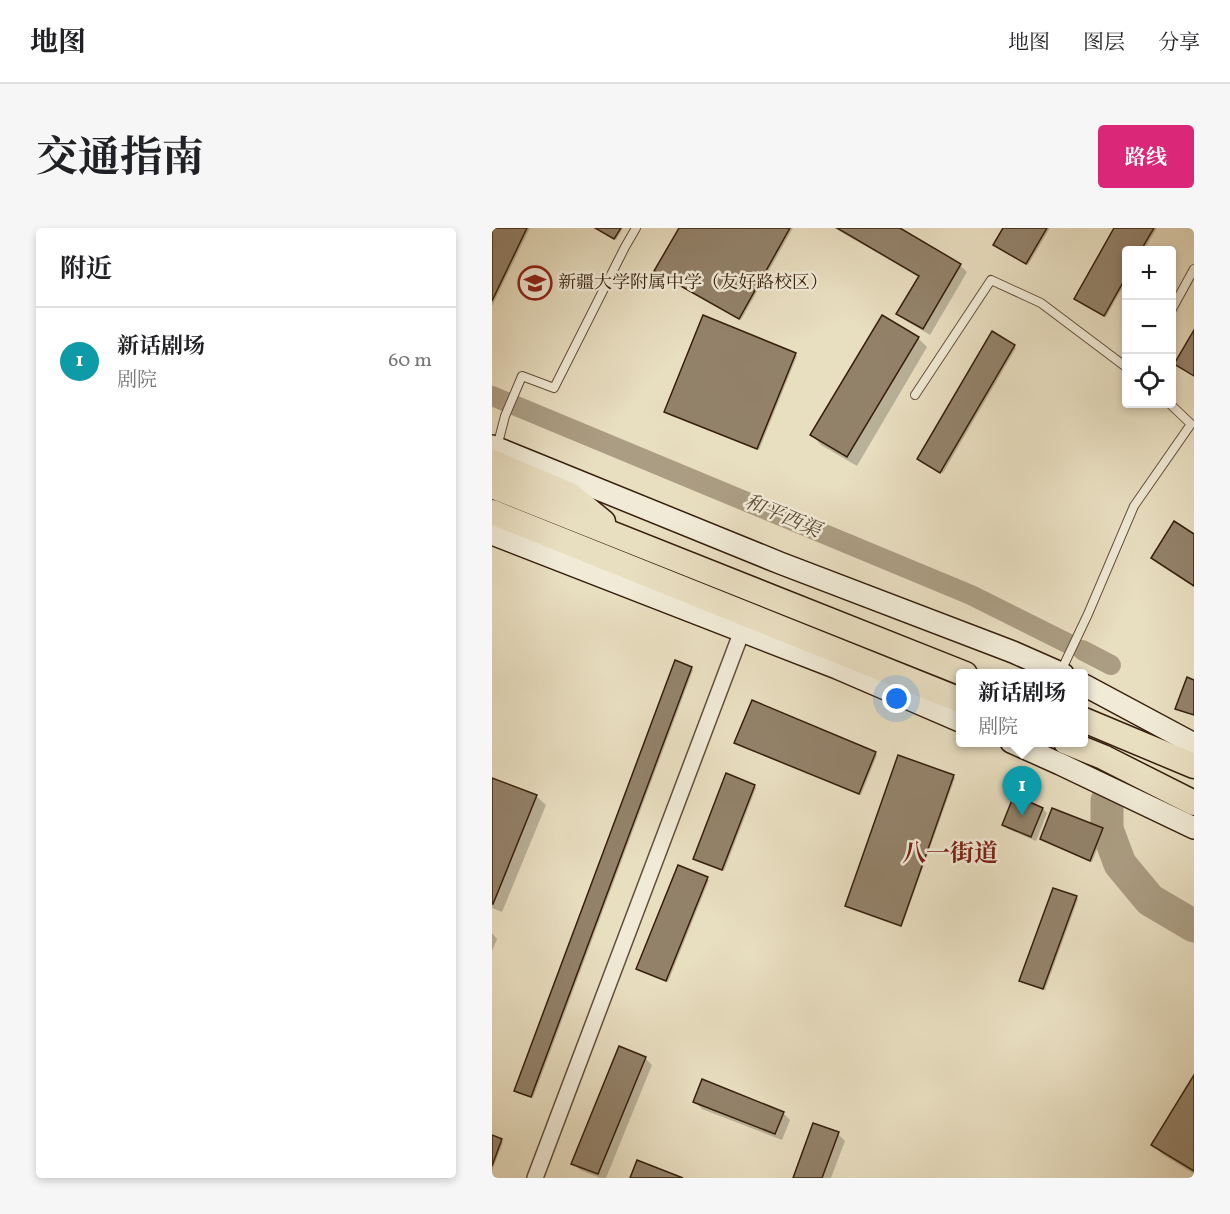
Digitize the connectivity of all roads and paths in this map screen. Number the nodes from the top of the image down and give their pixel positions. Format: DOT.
graph roads {
  1 [pos="636,228"];
  2 [pos="1194,269"];
  3 [pos="1176,302"];
  4 [pos="1122,364"];
  5 [pos="915,395"];
  6 [pos="1174,408"];
  7 [pos="494,452"];
  8 [pos="492,486"];
  9 [pos="492,512"];
  10 [pos="492,526"];
  11 [pos="527,526"];
  12 [pos="492,534"];
  13 [pos="623,538"];
  14 [pos="742,631"];
  15 [pos="1053,669"];
  16 [pos="1064,669"];
  17 [pos="956,670"];
  18 [pos="1088,687"];
  19 [pos="956,698"];
  20 [pos="956,719"];
  21 [pos="1088,722"];
  22 [pos="1194,728"];
  23 [pos="1173,733"];
  24 [pos="1194,744"];
  25 [pos="1022,747"];
  26 [pos="1078,747"];
  27 [pos="1194,766"];
  28 [pos="1194,803"];
  29 [pos="1194,828"];
  30 [pos="535,1178"];
  1 -- 7 [label="lane"];
  2 -- 3 [label="lane"];
  4 -- 5 [label="lane"];
  6 -- 16 [label="lane"];
  7 -- 13 [label="highway"];
  7 -- 15 [label="main road"];
  8 -- 13 [label="highway"];
  9 -- 11 [label="highway"];
  10 -- 11 [label="highway"];
  11 -- 19 [label="highway"];
  12 -- 14 [label="main road"];
  13 -- 17 [label="highway"];
  14 -- 20 [label="main road"];
  14 -- 30 [label="street"];
  18 -- 23 [label="main road"];
  21 -- 27 [label="highway"];
  22 -- 23 [label="main road"];
  23 -- 24 [label="main road"];
  25 -- 29 [label="main road"];
  26 -- 28 [label="highway"];
}
